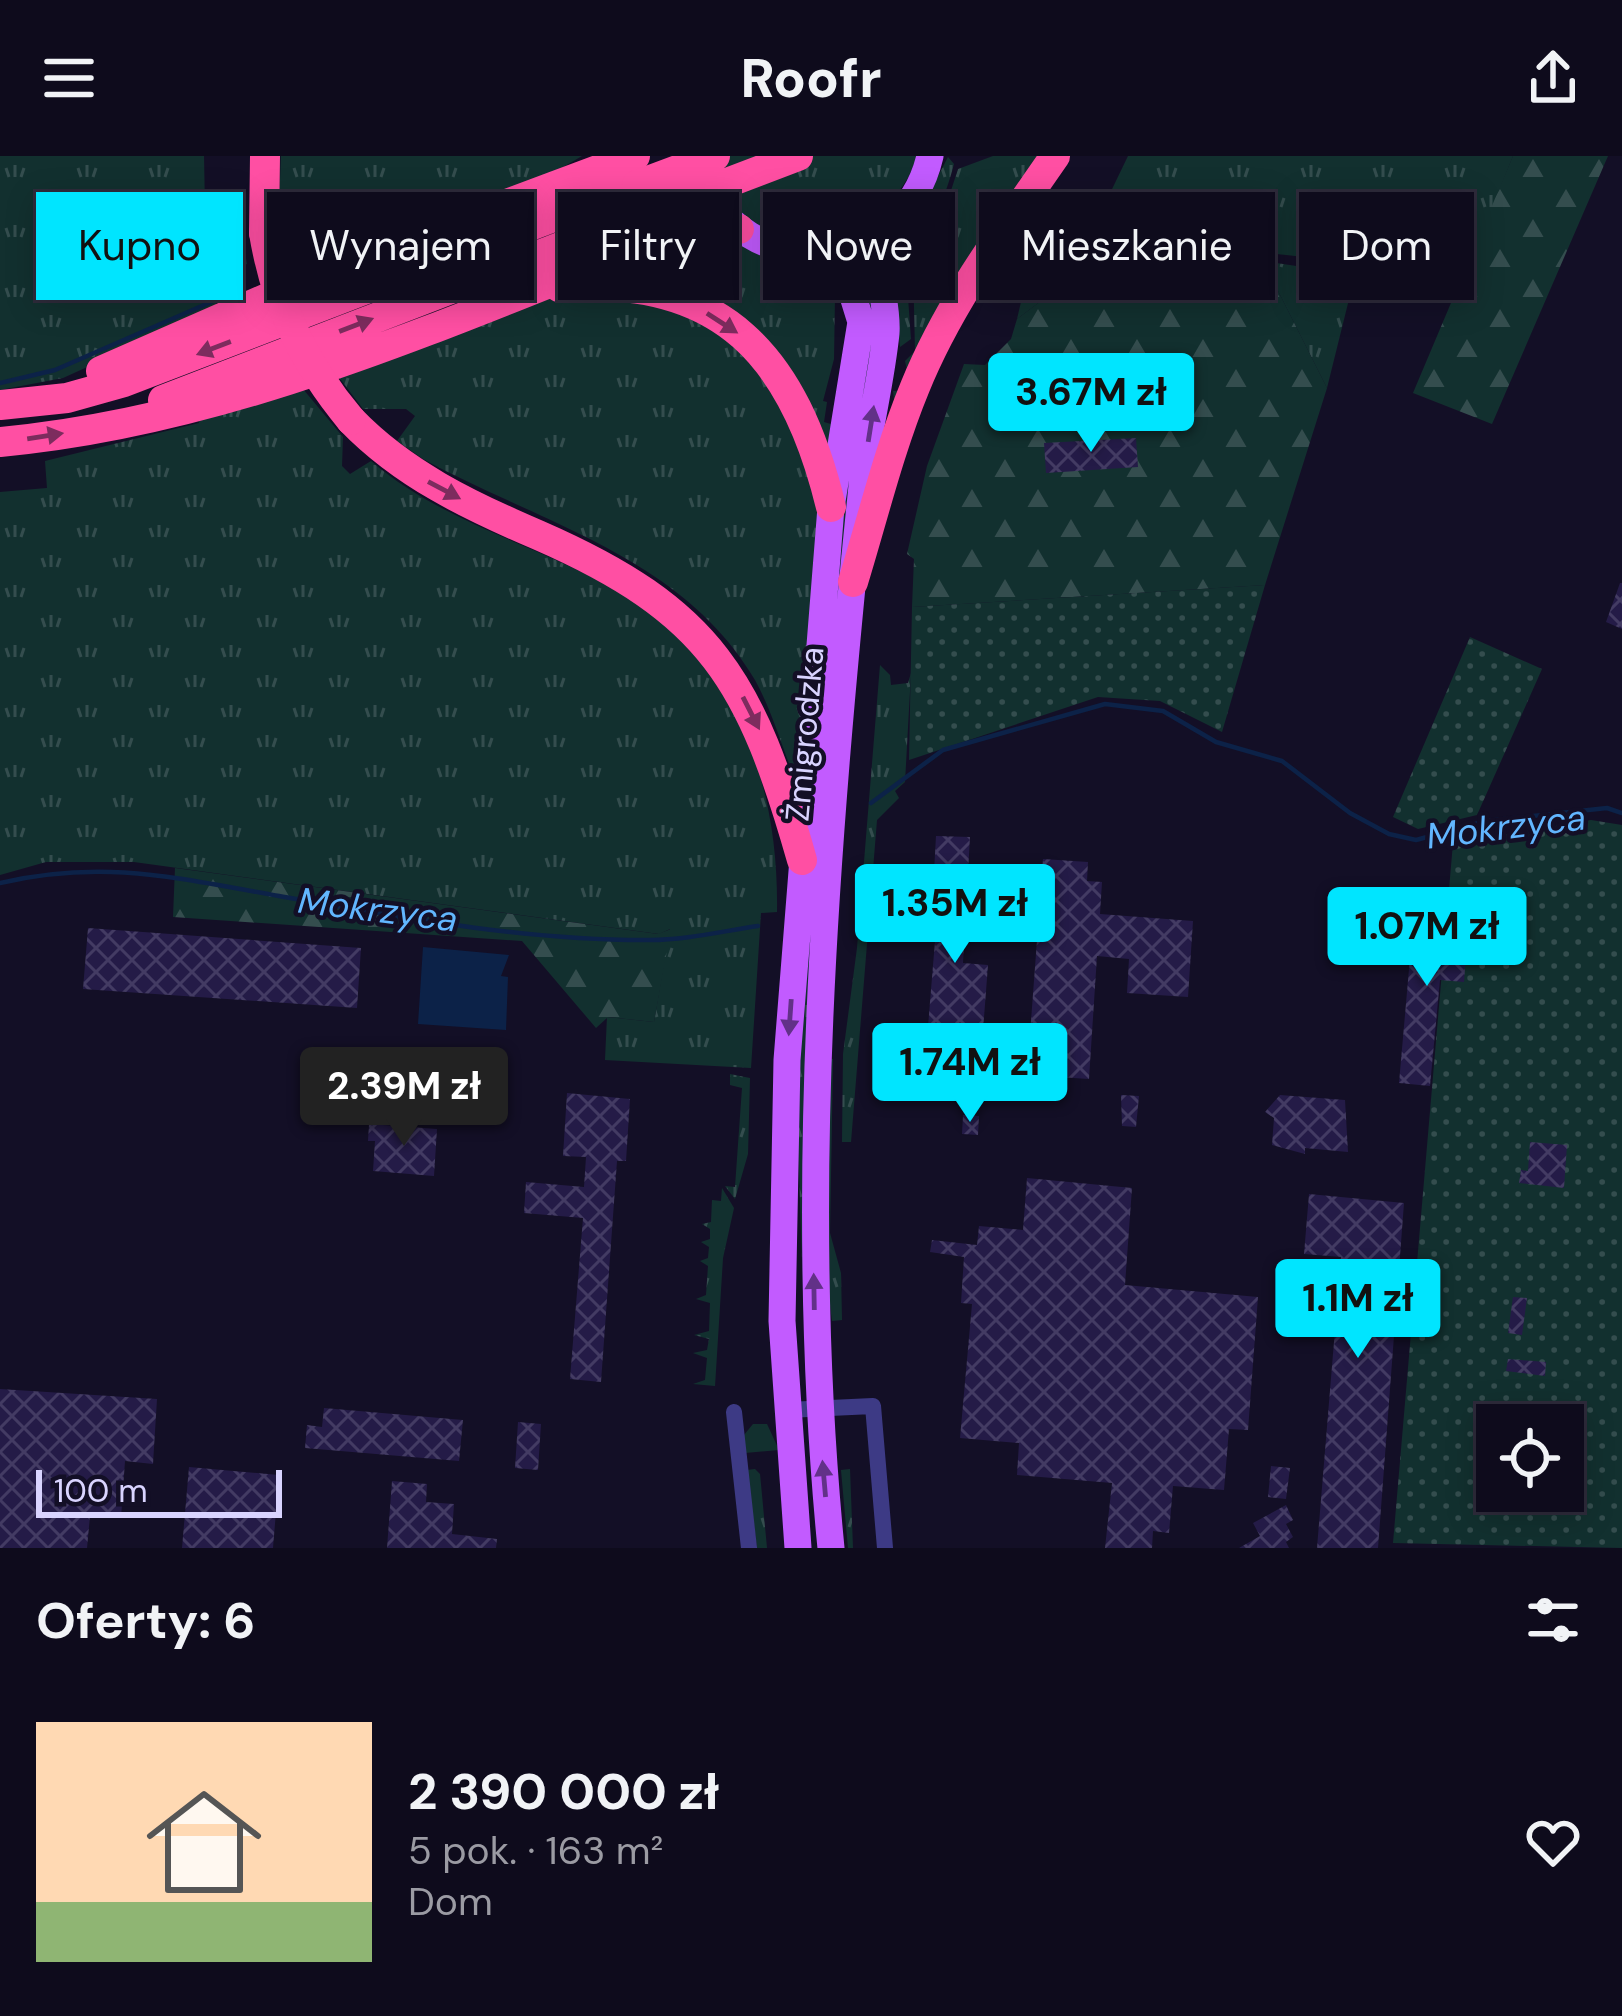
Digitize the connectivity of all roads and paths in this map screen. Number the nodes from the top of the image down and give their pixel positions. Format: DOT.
graph roads {
  1 [pos="265,156"];
  2 [pos="594,156"];
  3 [pos="696,156"];
  4 [pos="715,156"];
  5 [pos="798,156"];
  6 [pos="930,156"];
  7 [pos="1053,158"];
  8 [pos="554,184"];
  9 [pos="640,185"];
  10 [pos="917,192"];
  11 [pos="740,229"];
  12 [pos="763,242"];
  13 [pos="534,290"];
  14 [pos="534,291"];
  15 [pos="508,300"];
  16 [pos="856,300"];
  17 [pos="883,300"];
  18 [pos="5,404"];
  19 [pos="90,428"];
  20 [pos="0,442"];
  21 [pos="831,507"];
  22 [pos="853,582"];
  23 [pos="802,860"];
  24 [pos="819,1409"];
  25 [pos="787,1410"];
  26 [pos="734,1412"];
  27 [pos="749,1548"];
  28 [pos="798,1548"];
  29 [pos="831,1548"];
  30 [pos="885,1548"];
  1 -- 23 [label="highway, one-way, bridge"];
  2 -- 8 [label="highway"];
  3 -- 11 [label="main road"];
  4 -- 9 [label="highway, bridge"];
  5 -- 9 [label="highway, bridge"];
  6 -- 10 [label="main road"];
  7 -- 22 [label="highway"];
  8 -- 9 [label="highway"];
  8 -- 18 [label="highway"];
  9 -- 18 [label="highway, one-way"];
  19 -- 9 [label="highway, one-way"];
  11 -- 12 [label="main road, Żmigrodzka"];
  11 -- 13 [label="highway"];
  14 -- 21 [label="highway, one-way"];
  15 -- 19 [label="highway"];
  16 -- 21 [label="main road, Żmigrodzka"];
  22 -- 17 [label="main road, Żmigrodzka, one-way"];
  20 -- 19 [label="highway, one-way"];
  21 -- 23 [label="main road, Żmigrodzka"];
  24 -- 22 [label="main road, Żmigrodzka, one-way"];
  23 -- 25 [label="main road, Żmigrodzka, one-way"];
  24 -- 25 [label="street"];
  29 -- 24 [label="main road, Żmigrodzka, one-way"];
  24 -- 30 [label="street"];
  25 -- 28 [label="main road, Żmigrodzka"];
  26 -- 27 [label="street"];
}
